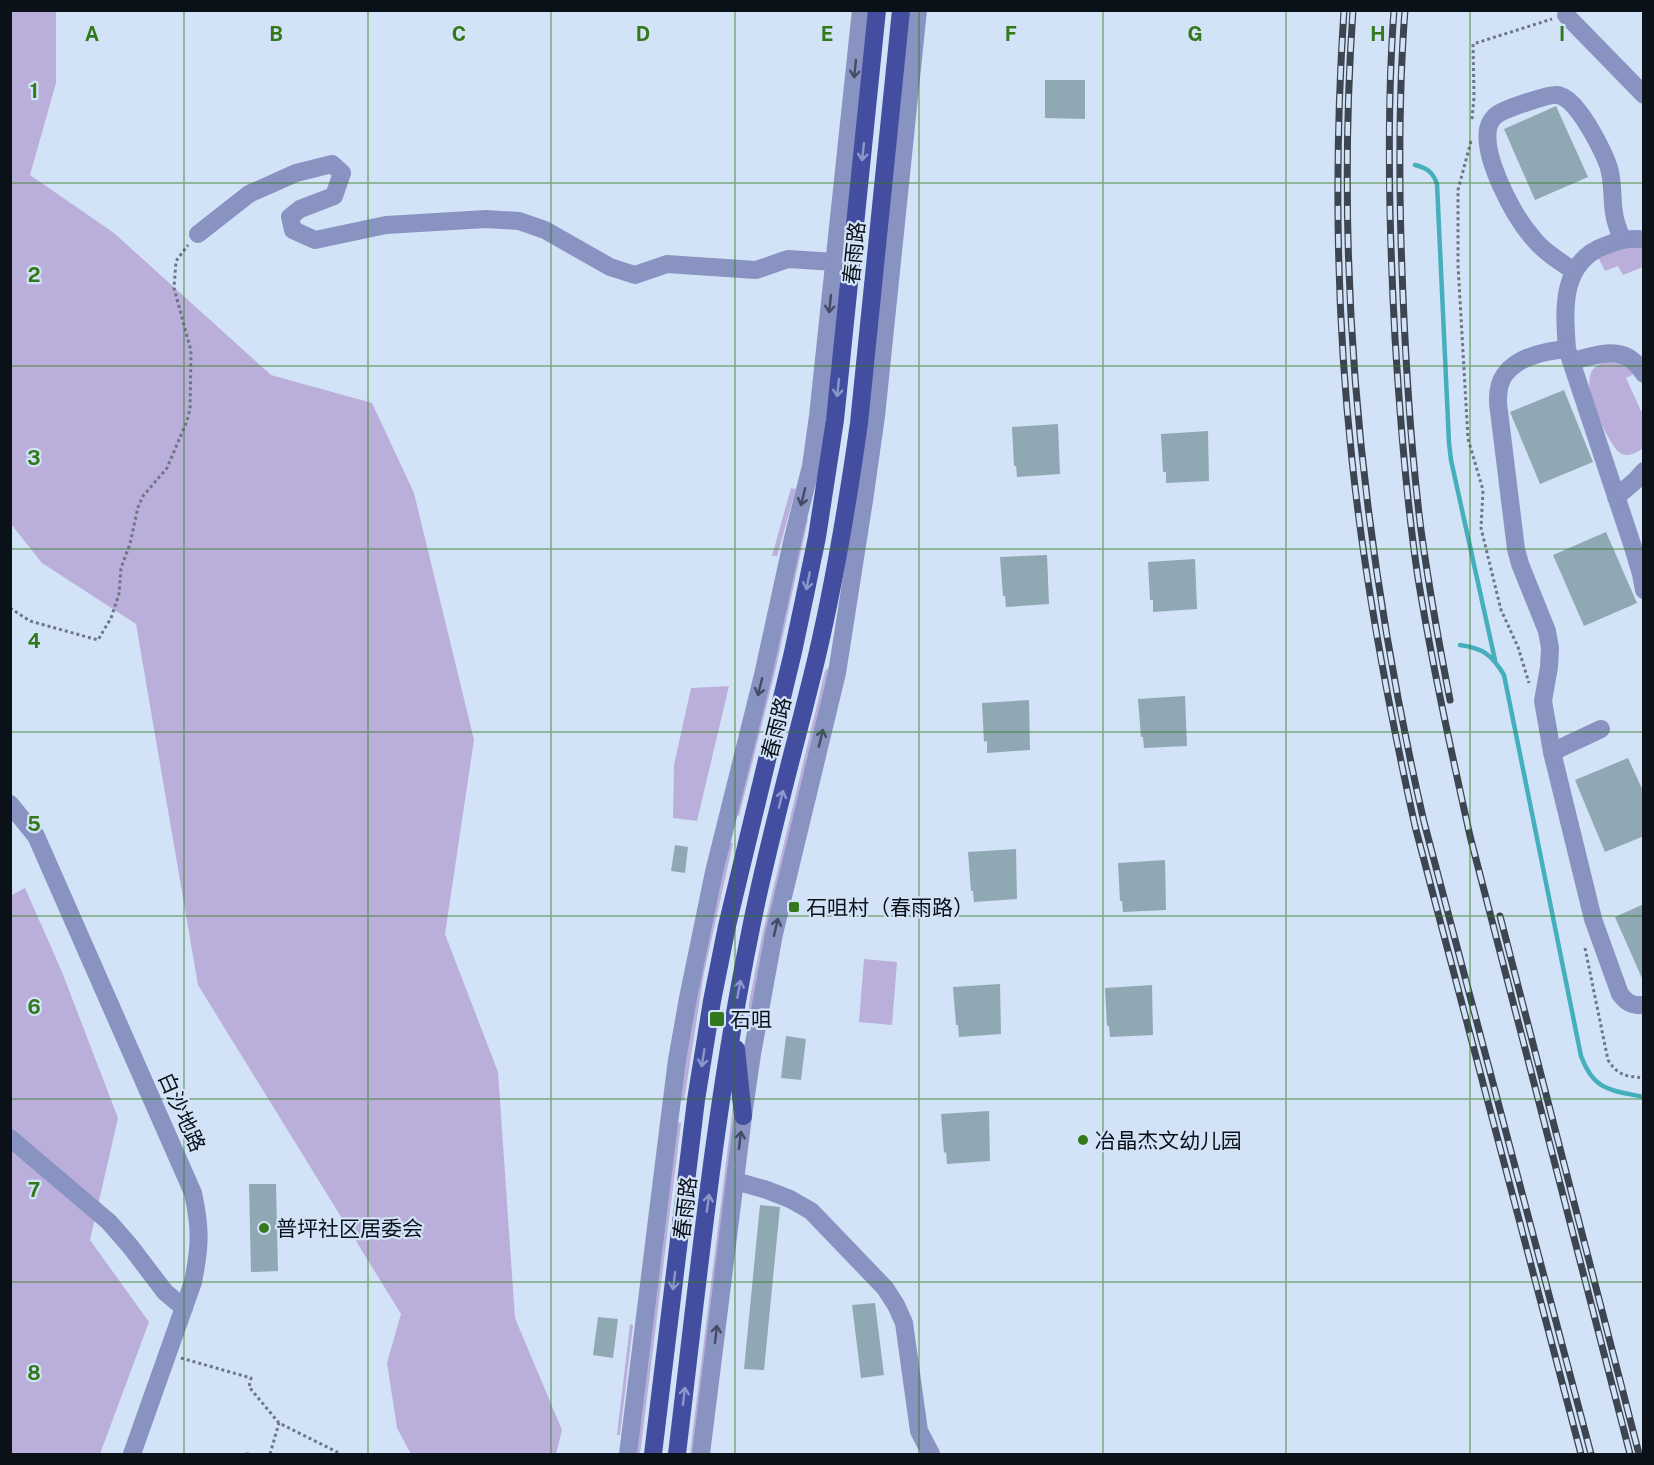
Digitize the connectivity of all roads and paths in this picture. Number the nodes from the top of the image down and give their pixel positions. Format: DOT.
graph roads {
  1 [pos="861,10"];
  2 [pos="877,10"];
  3 [pos="902,10"];
  4 [pos="918,10"];
  5 [pos="1566,15"];
  6 [pos="1644,95"];
  7 [pos="198,234"];
  8 [pos="1622,239"];
  9 [pos="1644,240"];
  10 [pos="835,262"];
  11 [pos="1574,271"];
  12 [pos="1569,355"];
  13 [pos="1644,374"];
  14 [pos="1644,471"];
  15 [pos="1616,497"];
  16 [pos="1644,590"];
  17 [pos="10,608"];
  18 [pos="1601,729"];
  19 [pos="1552,752"];
  20 [pos="10,804"];
  21 [pos="1644,1005"];
  22 [pos="734,1018"];
  23 [pos="743,1116"];
  24 [pos="10,1138"];
  25 [pos="735,1182"];
  26 [pos="184,1308"];
  27 [pos="168,1354"];
  28 [pos="279,1422"];
  29 [pos="132,1455"];
  30 [pos="270,1455"];
  31 [pos="341,1455"];
  32 [pos="628,1455"];
  33 [pos="653,1455"];
  34 [pos="677,1455"];
  35 [pos="701,1455"];
  36 [pos="931,1455"];
  1 -- 10 [label="street, one-way"];
  2 -- 33 [label="main road, 春雨路, one-way"];
  22 -- 3 [label="main road, 春雨路, one-way"];
  23 -- 4 [label="street, one-way"];
  5 -- 6 [label="street"];
  7 -- 10 [label="street"];
  7 -- 17 [label="path"];
  8 -- 9 [label="street"];
  8 -- 11 [label="street"];
  8 -- 11 [label="street"];
  10 -- 32 [label="street, one-way"];
  11 -- 12 [label="street"];
  12 -- 13 [label="street"];
  12 -- 15 [label="street"];
  12 -- 19 [label="street"];
  14 -- 15 [label="street"];
  15 -- 16 [label="street"];
  18 -- 19 [label="street"];
  19 -- 21 [label="street"];
  20 -- 26 [label="street, 白沙地路"];
  22 -- 23 [label="main road"];
  34 -- 22 [label="main road, 春雨路, one-way"];
  25 -- 23 [label="street, one-way"];
  24 -- 26 [label="street"];
  35 -- 25 [label="street, one-way"];
  25 -- 36 [label="street"];
  26 -- 27 [label="street, 白沙地路"];
  27 -- 28 [label="path"];
  27 -- 29 [label="street, 白沙地路"];
  28 -- 30 [label="path"];
  28 -- 31 [label="path"];
}
